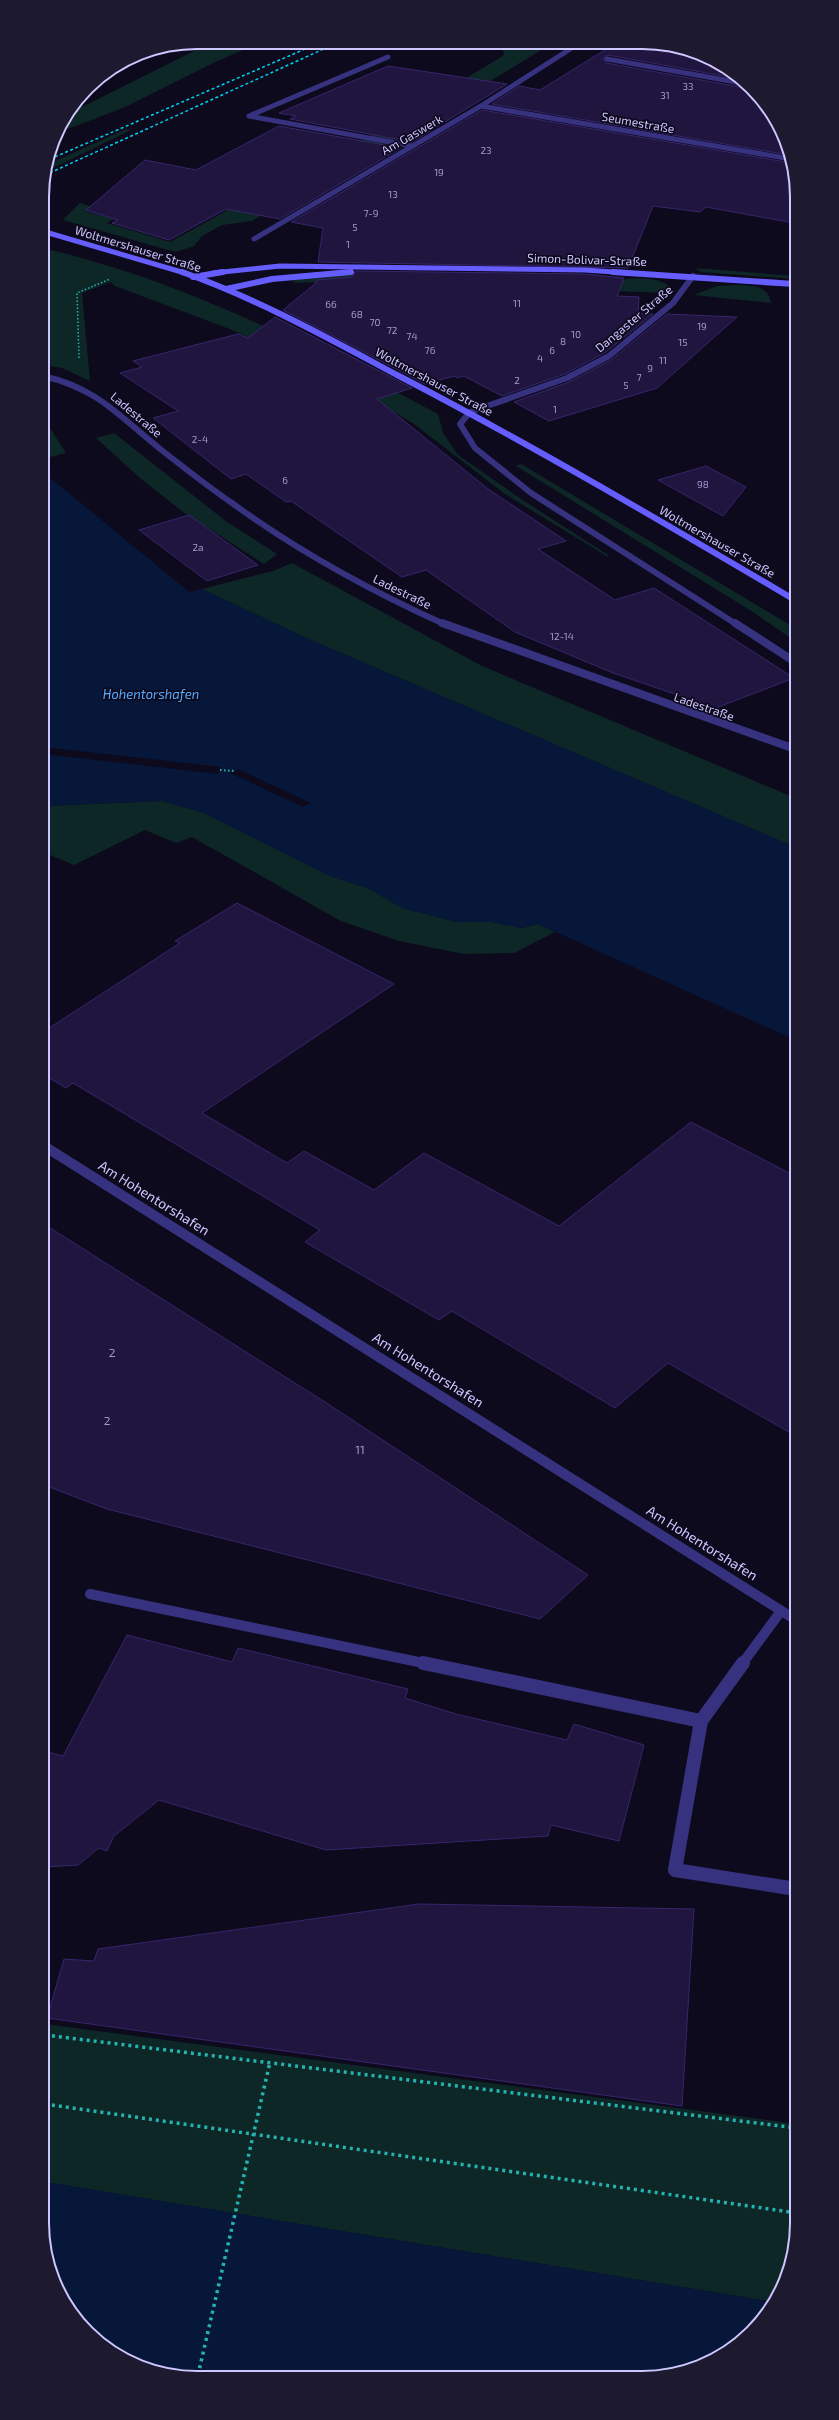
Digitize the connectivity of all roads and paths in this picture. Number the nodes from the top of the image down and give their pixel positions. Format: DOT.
graph roads {
  1 [pos="570,49"];
  2 [pos="388,57"];
  3 [pos="607,59"];
  4 [pos="734,82"];
  5 [pos="481,106"];
  6 [pos="412,146"];
  7 [pos="785,158"];
  8 [pos="49,233"];
  9 [pos="254,239"];
  10 [pos="378,269"];
  11 [pos="693,276"];
  12 [pos="192,277"];
  13 [pos="108,280"];
  14 [pos="790,284"];
  15 [pos="226,289"];
  16 [pos="49,377"];
  17 [pos="65,381"];
  18 [pos="470,412"];
  19 [pos="790,598"];
  20 [pos="790,659"];
  21 [pos="790,747"];
  22 [pos="220,770"];
  23 [pos="234,771"];
  24 [pos="49,1149"];
  25 [pos="90,1594"];
  26 [pos="781,1611"];
  27 [pos="790,1616"];
  28 [pos="701,1721"];
  29 [pos="790,1888"];
  30 [pos="49,2035"];
  31 [pos="270,2062"];
  32 [pos="49,2105"];
  33 [pos="790,2127"];
  34 [pos="253,2134"];
  35 [pos="790,2212"];
  36 [pos="199,2371"];
  1 -- 5 [label="street, Am Gaswerk"];
  2 -- 6 [label="street"];
  3 -- 4 [label="street"];
  5 -- 6 [label="street, Am Gaswerk"];
  5 -- 7 [label="street, Seumestraße"];
  6 -- 9 [label="street, Am Gaswerk"];
  8 -- 12 [label="street, Woltmershauser Straße"];
  10 -- 11 [label="street, Simon-Bolivar-Straße"];
  10 -- 12 [label="street, Simon-Bolivar-Straße"];
  10 -- 15 [label="street, Simon-Bolivar-Straße"];
  11 -- 14 [label="street, Simon-Bolivar-Straße"];
  11 -- 18 [label="street, Dangaster Straße"];
  12 -- 15 [label="street, Woltmershauser Straße"];
  13 -- 17 [label="path"];
  15 -- 18 [label="street, Woltmershauser Straße"];
  16 -- 17 [label="street, Ladestraße"];
  17 -- 21 [label="street, Ladestraße"];
  18 -- 19 [label="street, Woltmershauser Straße"];
  18 -- 20 [label="street"];
  22 -- 23 [label="path"];
  24 -- 26 [label="street, Am Hohentorshafen"];
  25 -- 28 [label="street"];
  26 -- 27 [label="street, Am Hohentorshafen"];
  26 -- 28 [label="street"];
  28 -- 29 [label="street"];
  30 -- 31 [label="path"];
  31 -- 33 [label="path"];
  31 -- 34 [label="path"];
  32 -- 34 [label="path"];
  34 -- 35 [label="path"];
  34 -- 36 [label="path"];
}
